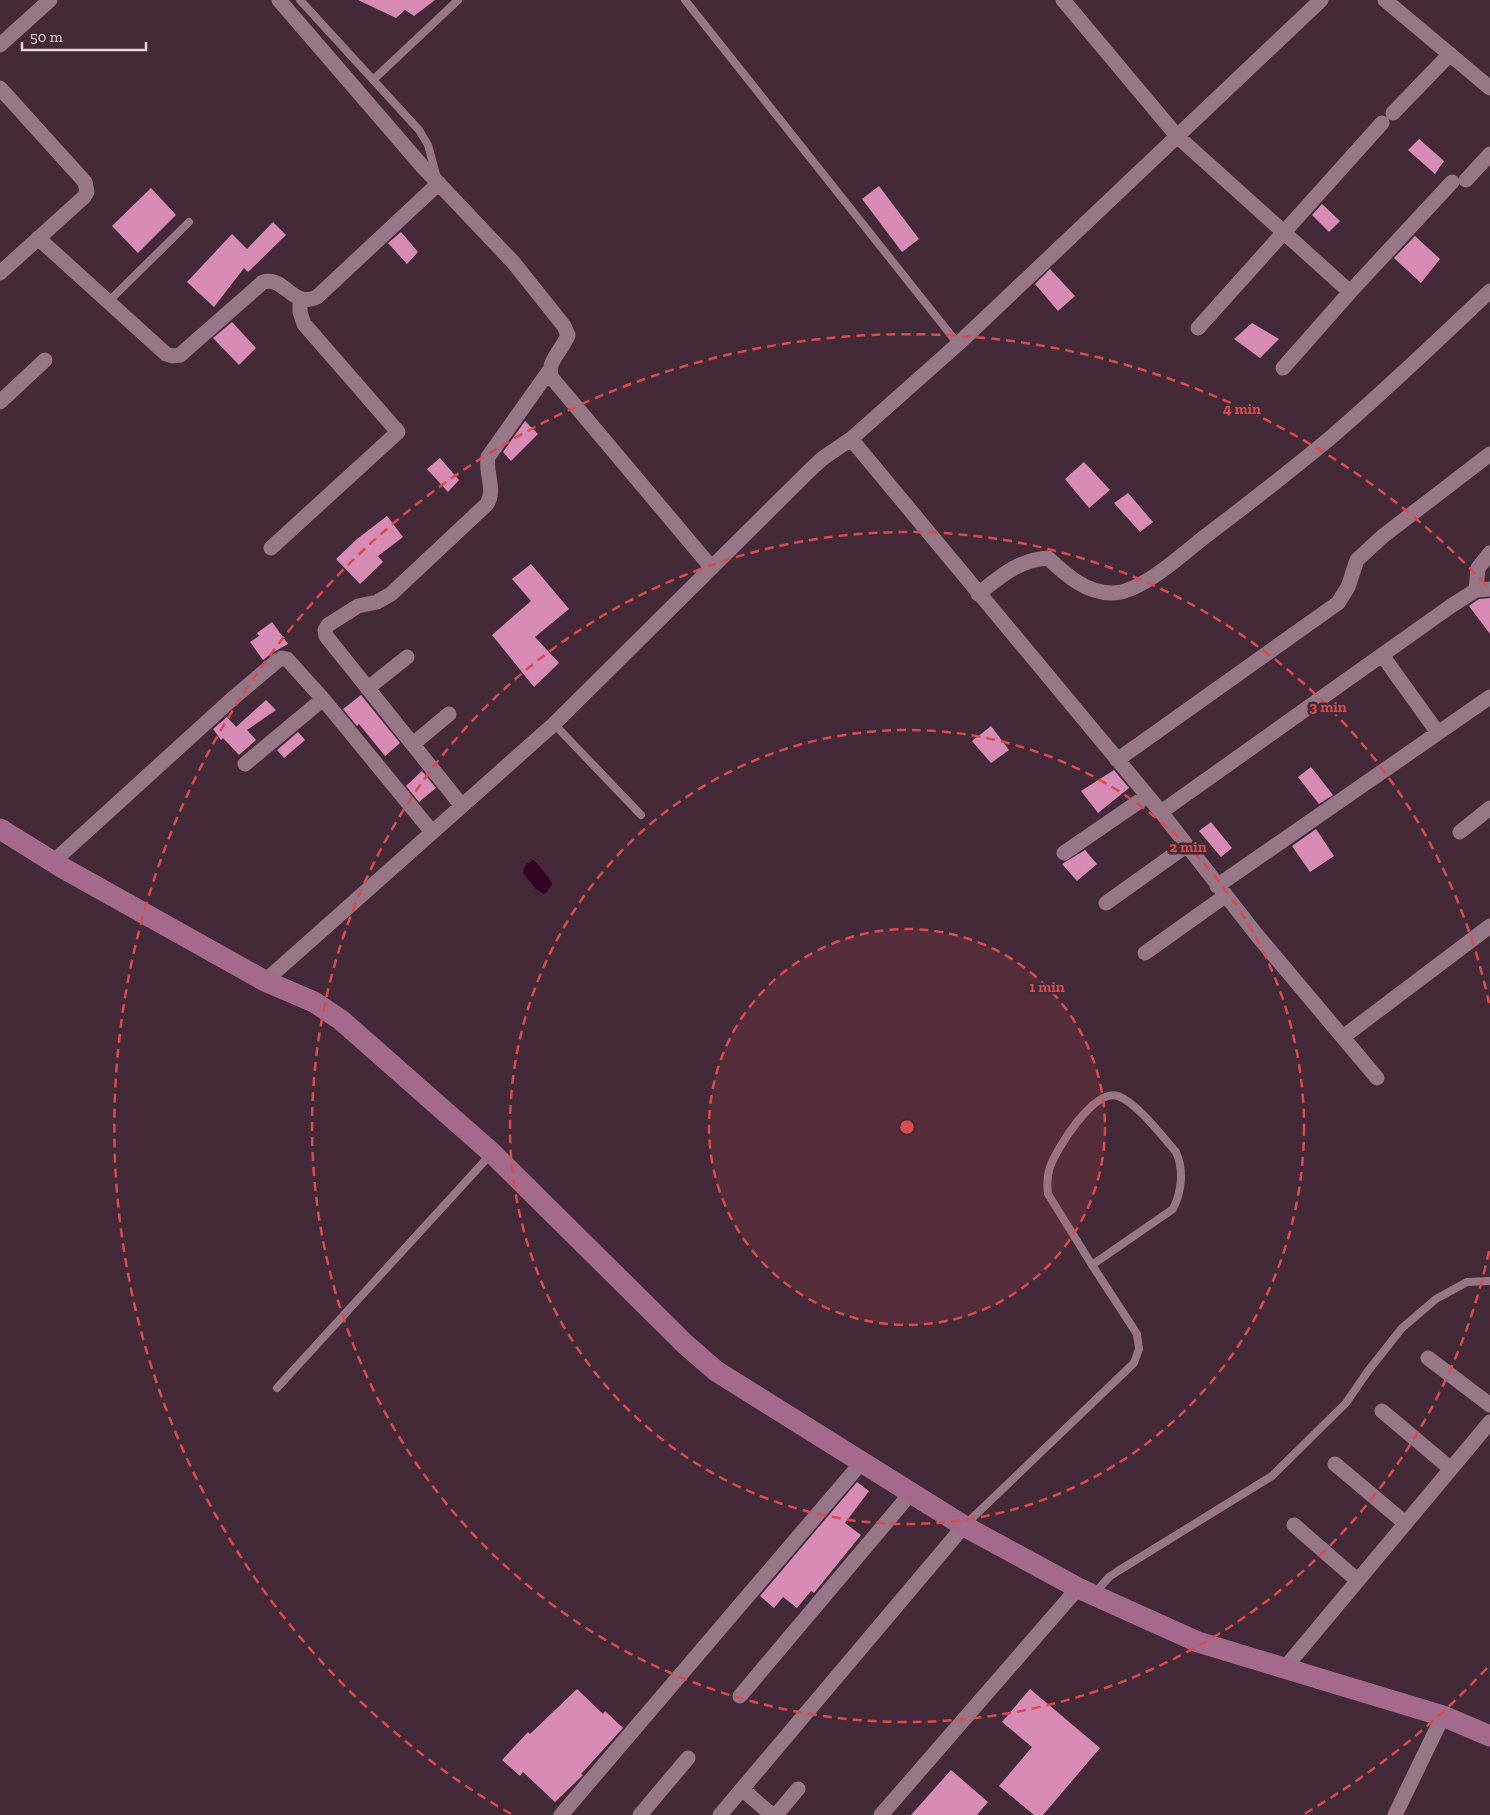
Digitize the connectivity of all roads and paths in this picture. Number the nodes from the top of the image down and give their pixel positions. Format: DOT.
graph roads {
  1 [pos="50,0"];
  2 [pos="279,0"];
  3 [pos="300,0"];
  4 [pos="458,0"];
  5 [pos="684,0"];
  6 [pos="1063,0"];
  7 [pos="1321,0"];
  8 [pos="1385,0"];
  9 [pos="0,45"];
  10 [pos="1450,54"];
  11 [pos="373,80"];
  12 [pos="0,88"];
  13 [pos="1490,88"];
  14 [pos="1177,136"];
  15 [pos="1490,154"];
  16 [pos="438,184"];
  17 [pos="189,222"];
  18 [pos="1284,233"];
  19 [pos="38,238"];
  20 [pos="0,273"];
  21 [pos="1490,291"];
  22 [pos="1350,292"];
  23 [pos="300,300"];
  24 [pos="108,302"];
  25 [pos="1198,328"];
  26 [pos="958,344"];
  27 [pos="45,360"];
  28 [pos="1283,368"];
  29 [pos="549,372"];
  30 [pos="0,402"];
  31 [pos="851,439"];
  32 [pos="1490,454"];
  33 [pos="271,548"];
  34 [pos="1490,553"];
  35 [pos="711,568"];
  36 [pos="1483,589"];
  37 [pos="978,594"];
  38 [pos="1382,655"];
  39 [pos="407,657"];
  40 [pos="368,688"];
  41 [pos="1490,697"];
  42 [pos="324,699"];
  43 [pos="448,714"];
  44 [pos="554,724"];
  45 [pos="1438,733"];
  46 [pos="413,744"];
  47 [pos="1117,760"];
  48 [pos="245,764"];
  49 [pos="1147,796"];
  50 [pos="462,806"];
  51 [pos="1490,808"];
  52 [pos="1161,812"];
  53 [pos="642,815"];
  54 [pos="0,829"];
  55 [pos="432,832"];
  56 [pos="1460,832"];
  57 [pos="1186,846"];
  58 [pos="1064,853"];
  59 [pos="54,861"];
  60 [pos="1221,891"];
  61 [pos="1106,903"];
  62 [pos="1490,926"];
  63 [pos="1146,953"];
  64 [pos="265,981"];
  65 [pos="1343,1037"];
  66 [pos="1377,1078"];
  67 [pos="492,1153"];
  68 [pos="1092,1265"];
  69 [pos="1490,1281"];
  70 [pos="1428,1358"];
  71 [pos="277,1388"];
  72 [pos="1490,1405"];
  73 [pos="1382,1411"];
  74 [pos="1490,1422"];
  75 [pos="862,1462"];
  76 [pos="1335,1464"];
  77 [pos="1451,1468"];
  78 [pos="911,1493"];
  79 [pos="1405,1523"];
  80 [pos="964,1526"];
  81 [pos="1294,1526"];
  82 [pos="1357,1580"];
  83 [pos="1086,1591"];
  84 [pos="1284,1669"];
  85 [pos="740,1696"];
  86 [pos="1443,1716"];
  87 [pos="1490,1736"];
  88 [pos="688,1758"];
  89 [pos="742,1788"];
  90 [pos="798,1789"];
  91 [pos="561,1815"];
  92 [pos="640,1815"];
  93 [pos="720,1815"];
  94 [pos="772,1815"];
  95 [pos="776,1815"];
  96 [pos="881,1815"];
  97 [pos="1395,1815"];
  1 -- 9 [label="street"];
  2 -- 16 [label="street"];
  3 -- 11 [label="lane"];
  4 -- 11 [label="lane"];
  5 -- 26 [label="lane"];
  6 -- 14 [label="street"];
  7 -- 14 [label="street"];
  8 -- 10 [label="street"];
  10 -- 13 [label="street"];
  10 -- 18 [label="street"];
  11 -- 16 [label="lane"];
  12 -- 19 [label="street"];
  14 -- 18 [label="street"];
  14 -- 26 [label="street"];
  15 -- 22 [label="street"];
  16 -- 23 [label="street"];
  16 -- 29 [label="street"];
  17 -- 24 [label="lane"];
  18 -- 22 [label="street"];
  18 -- 25 [label="street"];
  19 -- 20 [label="street"];
  19 -- 24 [label="street"];
  21 -- 37 [label="street"];
  22 -- 28 [label="street"];
  23 -- 24 [label="street"];
  23 -- 33 [label="street"];
  26 -- 31 [label="street"];
  27 -- 30 [label="street"];
  29 -- 35 [label="street"];
  29 -- 40 [label="street"];
  31 -- 35 [label="street"];
  31 -- 37 [label="street"];
  32 -- 47 [label="street"];
  34 -- 36 [label="street"];
  35 -- 44 [label="street"];
  36 -- 38 [label="street"];
  37 -- 47 [label="street"];
  38 -- 45 [label="street"];
  38 -- 52 [label="street"];
  39 -- 40 [label="street"];
  40 -- 46 [label="street"];
  41 -- 45 [label="street"];
  42 -- 48 [label="street"];
  42 -- 55 [label="street"];
  42 -- 59 [label="street"];
  43 -- 46 [label="street"];
  44 -- 50 [label="street"];
  44 -- 53 [label="lane"];
  45 -- 60 [label="street"];
  46 -- 50 [label="street"];
  47 -- 49 [label="street"];
  49 -- 52 [label="street"];
  49 -- 58 [label="street"];
  50 -- 55 [label="street"];
  51 -- 56 [label="street"];
  52 -- 57 [label="street"];
  54 -- 59 [label="street"];
  55 -- 64 [label="street"];
  57 -- 60 [label="street"];
  57 -- 61 [label="street"];
  59 -- 64 [label="street"];
  60 -- 63 [label="street"];
  60 -- 65 [label="street"];
  62 -- 65 [label="street"];
  64 -- 67 [label="street"];
  65 -- 66 [label="street"];
  67 -- 71 [label="lane"];
  67 -- 75 [label="street"];
  68 -- 68 [label="lane"];
  68 -- 80 [label="lane"];
  69 -- 83 [label="lane"];
  70 -- 72 [label="street"];
  73 -- 77 [label="street"];
  74 -- 77 [label="street"];
  75 -- 78 [label="street"];
  75 -- 91 [label="street"];
  76 -- 79 [label="street"];
  77 -- 79 [label="street"];
  78 -- 80 [label="street"];
  78 -- 85 [label="street"];
  79 -- 82 [label="street"];
  80 -- 83 [label="street"];
  80 -- 89 [label="street"];
  81 -- 82 [label="street"];
  82 -- 84 [label="street"];
  83 -- 84 [label="street"];
  83 -- 96 [label="street"];
  84 -- 86 [label="street"];
  86 -- 87 [label="street"];
  86 -- 97 [label="street"];
  88 -- 92 [label="street"];
  89 -- 93 [label="street"];
  89 -- 94 [label="street"];
  90 -- 95 [label="street"];
}
